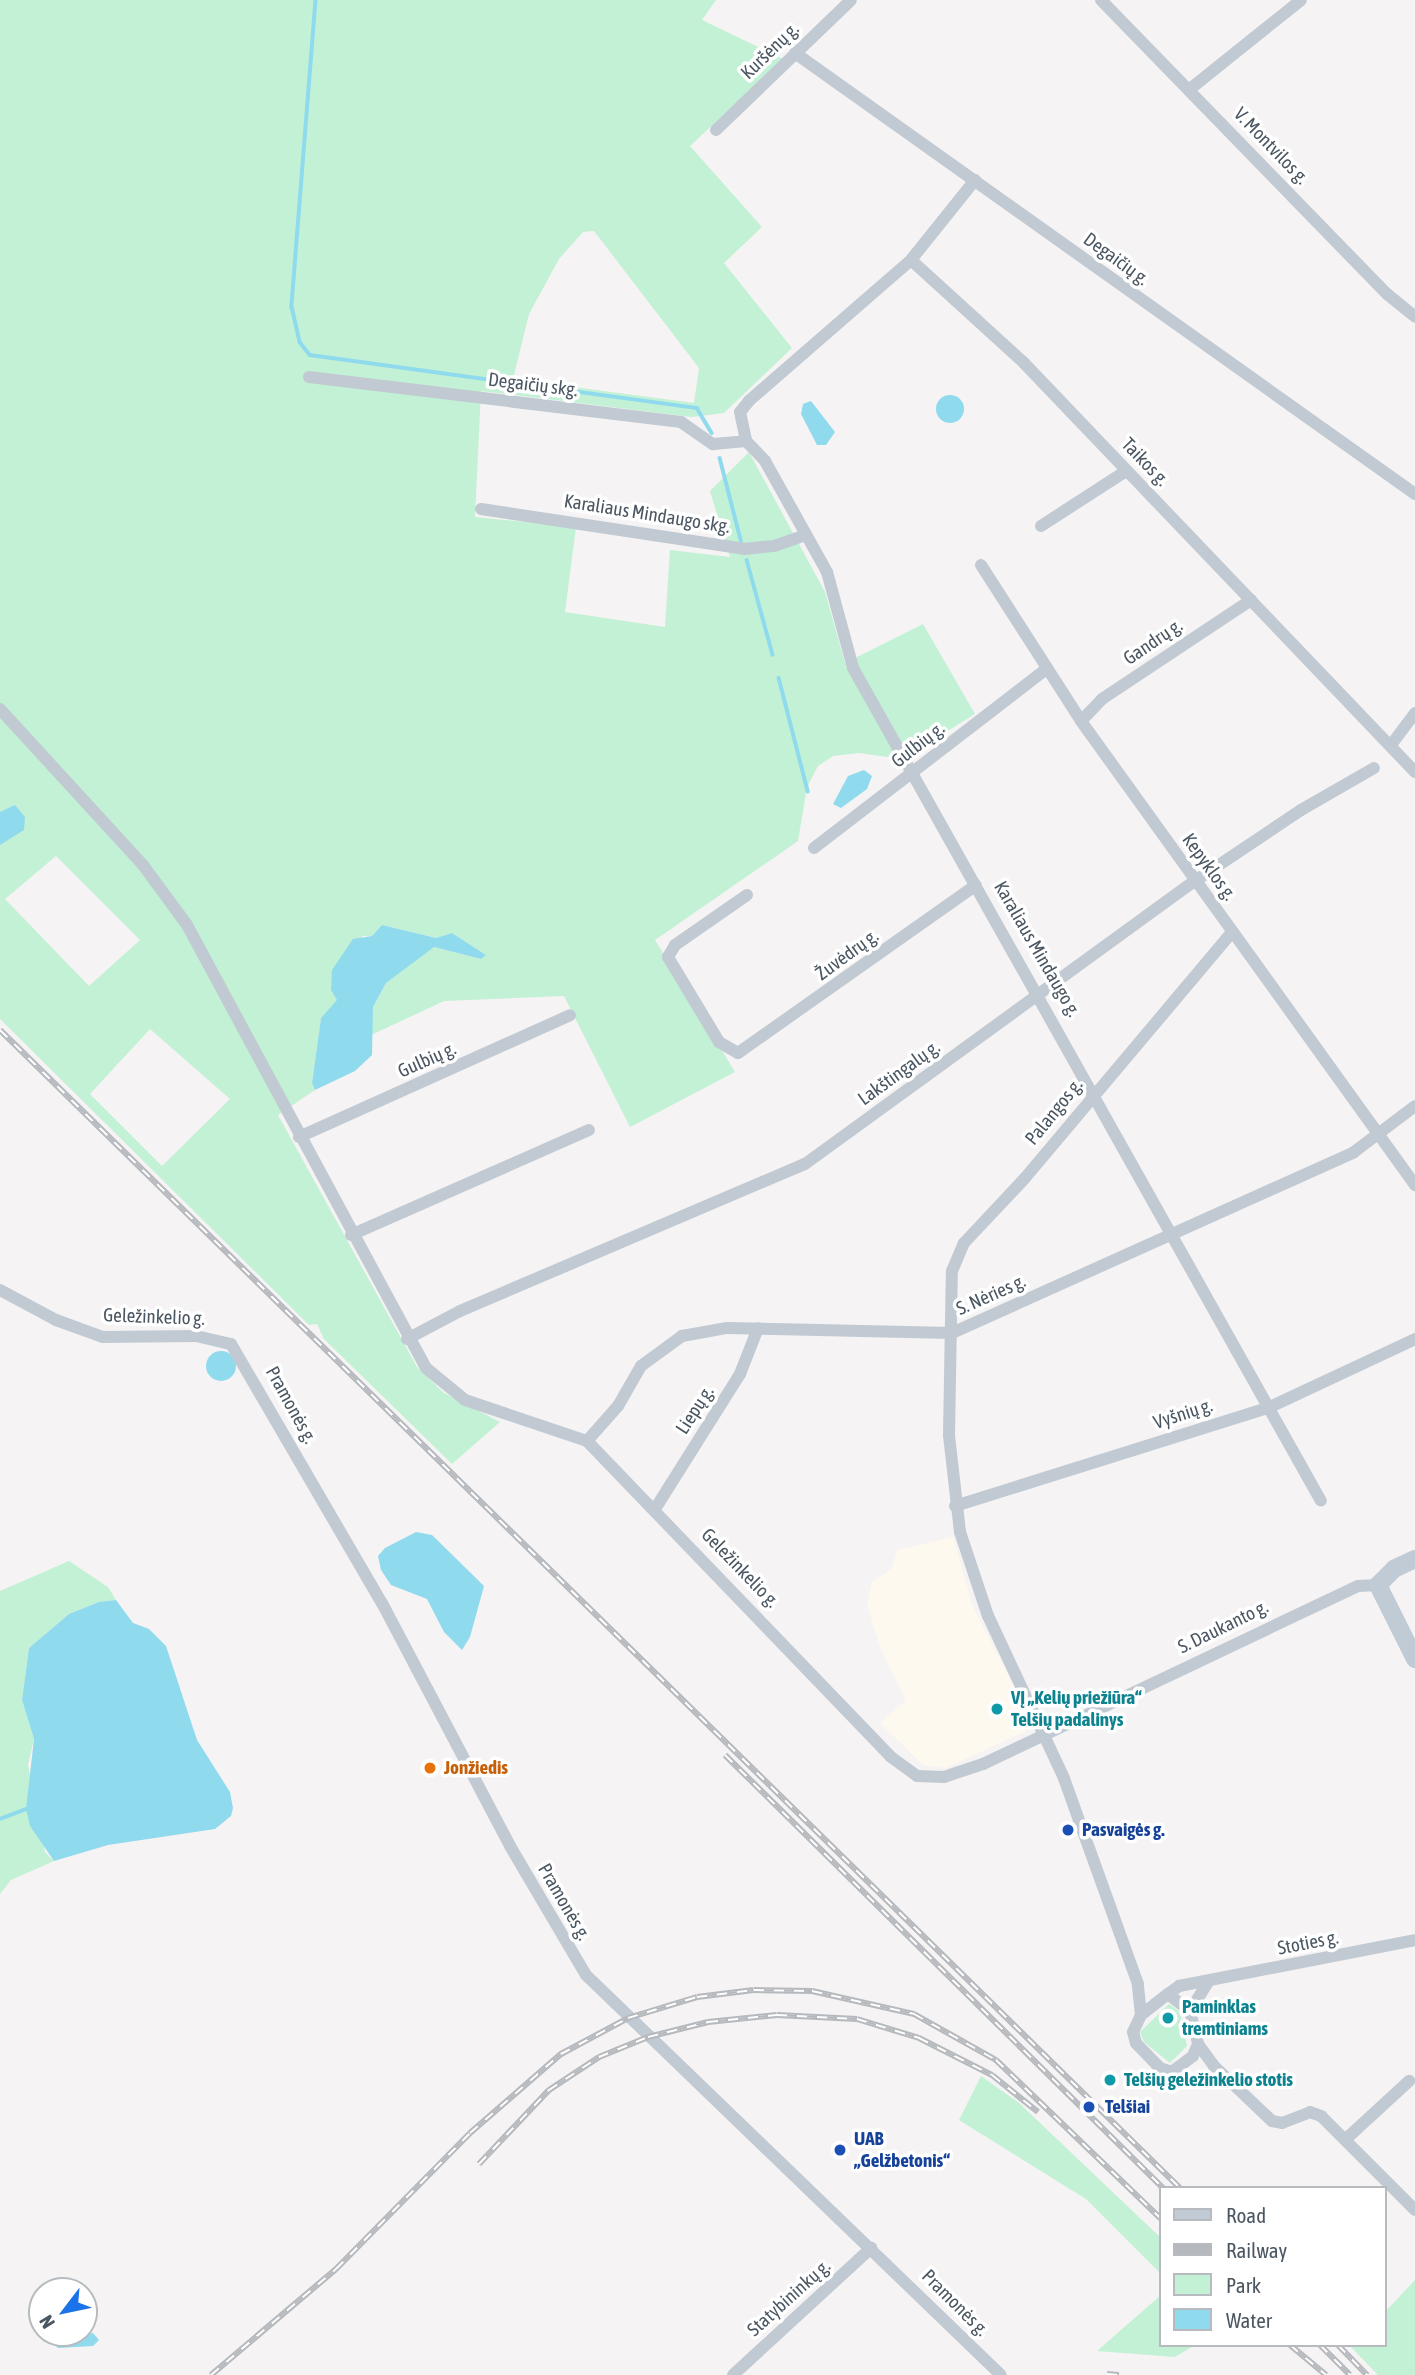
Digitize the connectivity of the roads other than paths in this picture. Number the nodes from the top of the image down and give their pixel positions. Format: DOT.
graph roads {
  1 [pos="851,0"];
  2 [pos="1101,0"];
  3 [pos="1301,0"];
  4 [pos="795,53"];
  5 [pos="1190,89"];
  6 [pos="716,130"];
  7 [pos="975,180"];
  8 [pos="911,260"];
  9 [pos="1415,317"];
  10 [pos="309,377"];
  11 [pos="746,441"];
  12 [pos="1126,471"];
  13 [pos="1415,494"];
  14 [pos="481,509"];
  15 [pos="1041,526"];
  16 [pos="806,536"];
  17 [pos="981,565"];
  18 [pos="1251,600"];
  19 [pos="1045,670"];
  20 [pos="0,709"];
  21 [pos="1415,713"];
  22 [pos="1080,721"];
  23 [pos="1391,745"];
  24 [pos="1374,768"];
  25 [pos="915,772"];
  26 [pos="1415,772"];
  27 [pos="814,848"];
  28 [pos="1195,881"];
  29 [pos="976,885"];
  30 [pos="747,895"];
  31 [pos="1232,932"];
  32 [pos="1039,996"];
  33 [pos="570,1016"];
  34 [pos="1094,1093"];
  35 [pos="1415,1106"];
  36 [pos="589,1130"];
  37 [pos="299,1137"];
  38 [pos="1379,1137"];
  39 [pos="1415,1185"];
  40 [pos="1174,1234"];
  41 [pos="351,1235"];
  42 [pos="0,1290"];
  43 [pos="758,1328"];
  44 [pos="952,1333"];
  45 [pos="407,1339"];
  46 [pos="1415,1339"];
  47 [pos="231,1344"];
  48 [pos="1270,1407"];
  49 [pos="587,1441"];
  50 [pos="1321,1501"];
  51 [pos="955,1506"];
  52 [pos="654,1509"];
  53 [pos="1415,1559"];
  54 [pos="1378,1586"];
  55 [pos="1415,1660"];
  56 [pos="1047,1734"];
  57 [pos="1415,1941"];
  58 [pos="1208,1982"];
  59 [pos="1138,1984"];
  60 [pos="1165,1994"];
  61 [pos="1190,2011"];
  62 [pos="1141,2015"];
  63 [pos="1198,2044"];
  64 [pos="1183,2066"];
  65 [pos="1214,2066"];
  66 [pos="1409,2081"];
  67 [pos="1346,2139"];
  68 [pos="1415,2210"];
  69 [pos="872,2249"];
  70 [pos="733,2375"];
  71 [pos="1001,2375"];
  1 -- 4 [label="street, Kuršėnų g."];
  2 -- 5 [label="street, V. Montvilos g."];
  3 -- 5 [label="street"];
  4 -- 6 [label="street, Kuršėnų g."];
  4 -- 7 [label="street, Degaičių g."];
  5 -- 9 [label="street, V. Montvilos g."];
  7 -- 8 [label="street"];
  7 -- 13 [label="street, Degaičių g."];
  8 -- 11 [label="street, Karaliaus Mindaugo g."];
  8 -- 12 [label="street, Taikos g."];
  10 -- 11 [label="street, Degaičių skg."];
  11 -- 16 [label="street, Karaliaus Mindaugo g."];
  12 -- 15 [label="street"];
  12 -- 18 [label="street, Taikos g."];
  14 -- 16 [label="street, Karaliaus Mindaugo skg."];
  16 -- 25 [label="street, Karaliaus Mindaugo g."];
  17 -- 19 [label="street, Kepyklos g."];
  18 -- 22 [label="street, Gandrų g."];
  18 -- 23 [label="street, Taikos g."];
  19 -- 22 [label="street, Kepyklos g."];
  19 -- 25 [label="street, Gulbių g."];
  20 -- 37 [label="street, Geležinkelio g."];
  21 -- 23 [label="street"];
  22 -- 28 [label="street, Kepyklos g."];
  23 -- 26 [label="street, Taikos g."];
  24 -- 28 [label="street, Lakštingalų g."];
  25 -- 27 [label="street, Gulbių g."];
  25 -- 29 [label="street, Karaliaus Mindaugo g."];
  28 -- 31 [label="street, Kepyklos g."];
  28 -- 32 [label="street, Lakštingalų g."];
  29 -- 30 [label="street, Žuvėdrų g."];
  29 -- 32 [label="street, Karaliaus Mindaugo g."];
  31 -- 34 [label="street, Palangos g."];
  31 -- 38 [label="street, Kepyklos g."];
  32 -- 34 [label="street, Karaliaus Mindaugo g."];
  32 -- 45 [label="street, Lakštingalų g."];
  33 -- 37 [label="street, Gulbių g."];
  34 -- 40 [label="street, Karaliaus Mindaugo g."];
  34 -- 44 [label="street, Palangos g."];
  35 -- 38 [label="street, S. Nėries g."];
  36 -- 41 [label="street"];
  37 -- 41 [label="street, Geležinkelio g."];
  38 -- 39 [label="street, Kepyklos g."];
  38 -- 40 [label="street, S. Nėries g."];
  40 -- 44 [label="street, S. Nėries g."];
  40 -- 48 [label="street, Karaliaus Mindaugo g."];
  41 -- 45 [label="street, Geležinkelio g."];
  42 -- 47 [label="street, Geležinkelio g."];
  43 -- 44 [label="street, S. Nėries g."];
  43 -- 49 [label="street, S. Nėries g."];
  43 -- 52 [label="street, Liepų g."];
  44 -- 51 [label="street"];
  45 -- 49 [label="street, Geležinkelio g."];
  46 -- 48 [label="street, Vyšnių g."];
  47 -- 69 [label="street, Pramonės g."];
  48 -- 50 [label="street, Karaliaus Mindaugo g."];
  48 -- 51 [label="street, Vyšnių g."];
  49 -- 52 [label="street, Geležinkelio g."];
  51 -- 56 [label="street"];
  52 -- 56 [label="street, Geležinkelio g."];
  53 -- 54 [label="main road, S. Daukanto g."];
  54 -- 55 [label="main road"];
  54 -- 56 [label="street, S. Daukanto g."];
  56 -- 59 [label="street"];
  57 -- 58 [label="street, Stoties g."];
  58 -- 60 [label="street, Stoties g."];
  58 -- 61 [label="street"];
  59 -- 60 [label="street"];
  59 -- 62 [label="street"];
  60 -- 61 [label="street"];
  60 -- 62 [label="street"];
  61 -- 63 [label="street"];
  62 -- 64 [label="street"];
  63 -- 64 [label="street"];
  63 -- 65 [label="street"];
  64 -- 65 [label="street"];
  65 -- 67 [label="street"];
  66 -- 67 [label="street"];
  67 -- 68 [label="street"];
  69 -- 70 [label="street, Statybininkų g."];
  69 -- 71 [label="street, Pramonės g."];
}
